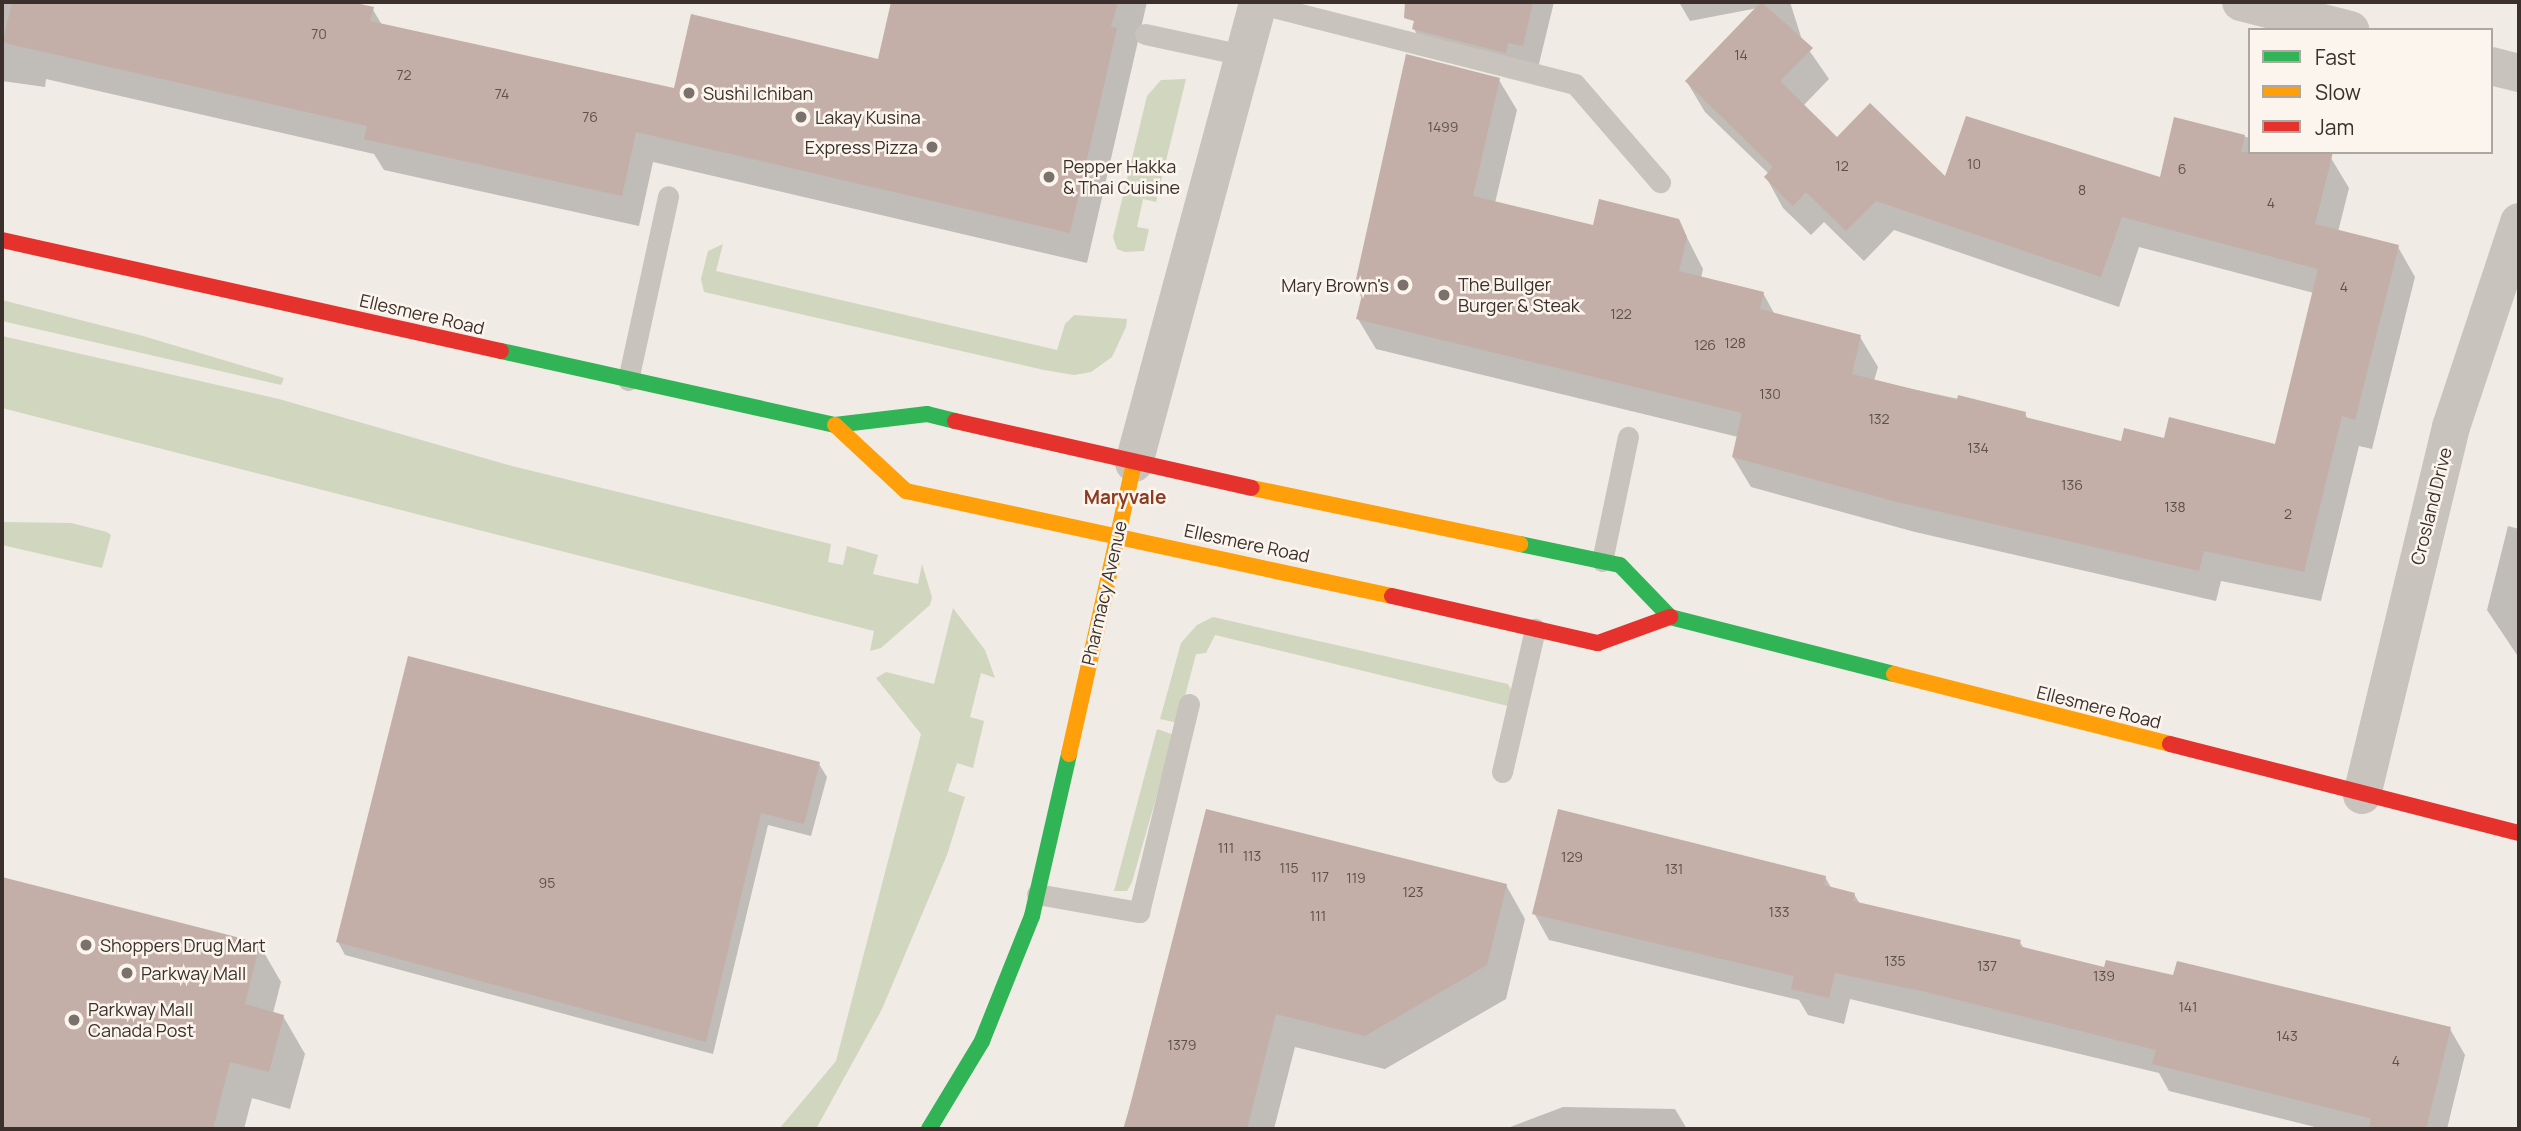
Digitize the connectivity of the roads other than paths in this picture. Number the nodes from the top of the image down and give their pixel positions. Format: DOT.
graph roads {
  1 [pos="2241,2"];
  2 [pos="1257,3"];
  3 [pos="2342,28"];
  4 [pos="1145,34"];
  5 [pos="1243,55"];
  6 [pos="2493,66"];
  7 [pos="2519,73"];
  8 [pos="1660,182"];
  9 [pos="668,195"];
  10 [pos="2519,222"];
  11 [pos="2,240"];
  12 [pos="628,380"];
  13 [pos="835,425"];
  14 [pos="1628,437"];
  15 [pos="1134,463"];
  16 [pos="1117,536"];
  17 [pos="1602,561"];
  18 [pos="1670,617"];
  19 [pos="1535,629"];
  20 [pos="1189,704"];
  21 [pos="1502,772"];
  22 [pos="2362,796"];
  23 [pos="2519,833"];
  24 [pos="1037,894"];
  25 [pos="929,1129"];
  1 -- 3 [label="street"];
  2 -- 5 [label="street, Pharmacy Avenue"];
  2 -- 8 [label="lane"];
  4 -- 5 [label="lane"];
  5 -- 15 [label="street, Pharmacy Avenue"];
  6 -- 7 [label="street"];
  9 -- 12 [label="lane"];
  10 -- 22 [label="street, Crosland Drive"];
  11 -- 12 [label="main road, Ellesmere Road"];
  12 -- 13 [label="main road, Ellesmere Road"];
  13 -- 15 [label="main road, Ellesmere Road"];
  13 -- 16 [label="main road, Ellesmere Road"];
  14 -- 17 [label="lane"];
  15 -- 16 [label="main road, Pharmacy Avenue"];
  15 -- 17 [label="main road, Ellesmere Road"];
  16 -- 19 [label="main road, Ellesmere Road"];
  16 -- 24 [label="main road, Pharmacy Avenue"];
  17 -- 18 [label="main road, Ellesmere Road"];
  18 -- 19 [label="main road, Ellesmere Road"];
  18 -- 22 [label="main road, Ellesmere Road"];
  19 -- 21 [label="lane"];
  20 -- 24 [label="lane"];
  22 -- 23 [label="main road, Ellesmere Road"];
  24 -- 25 [label="main road, Pharmacy Avenue"];
}
